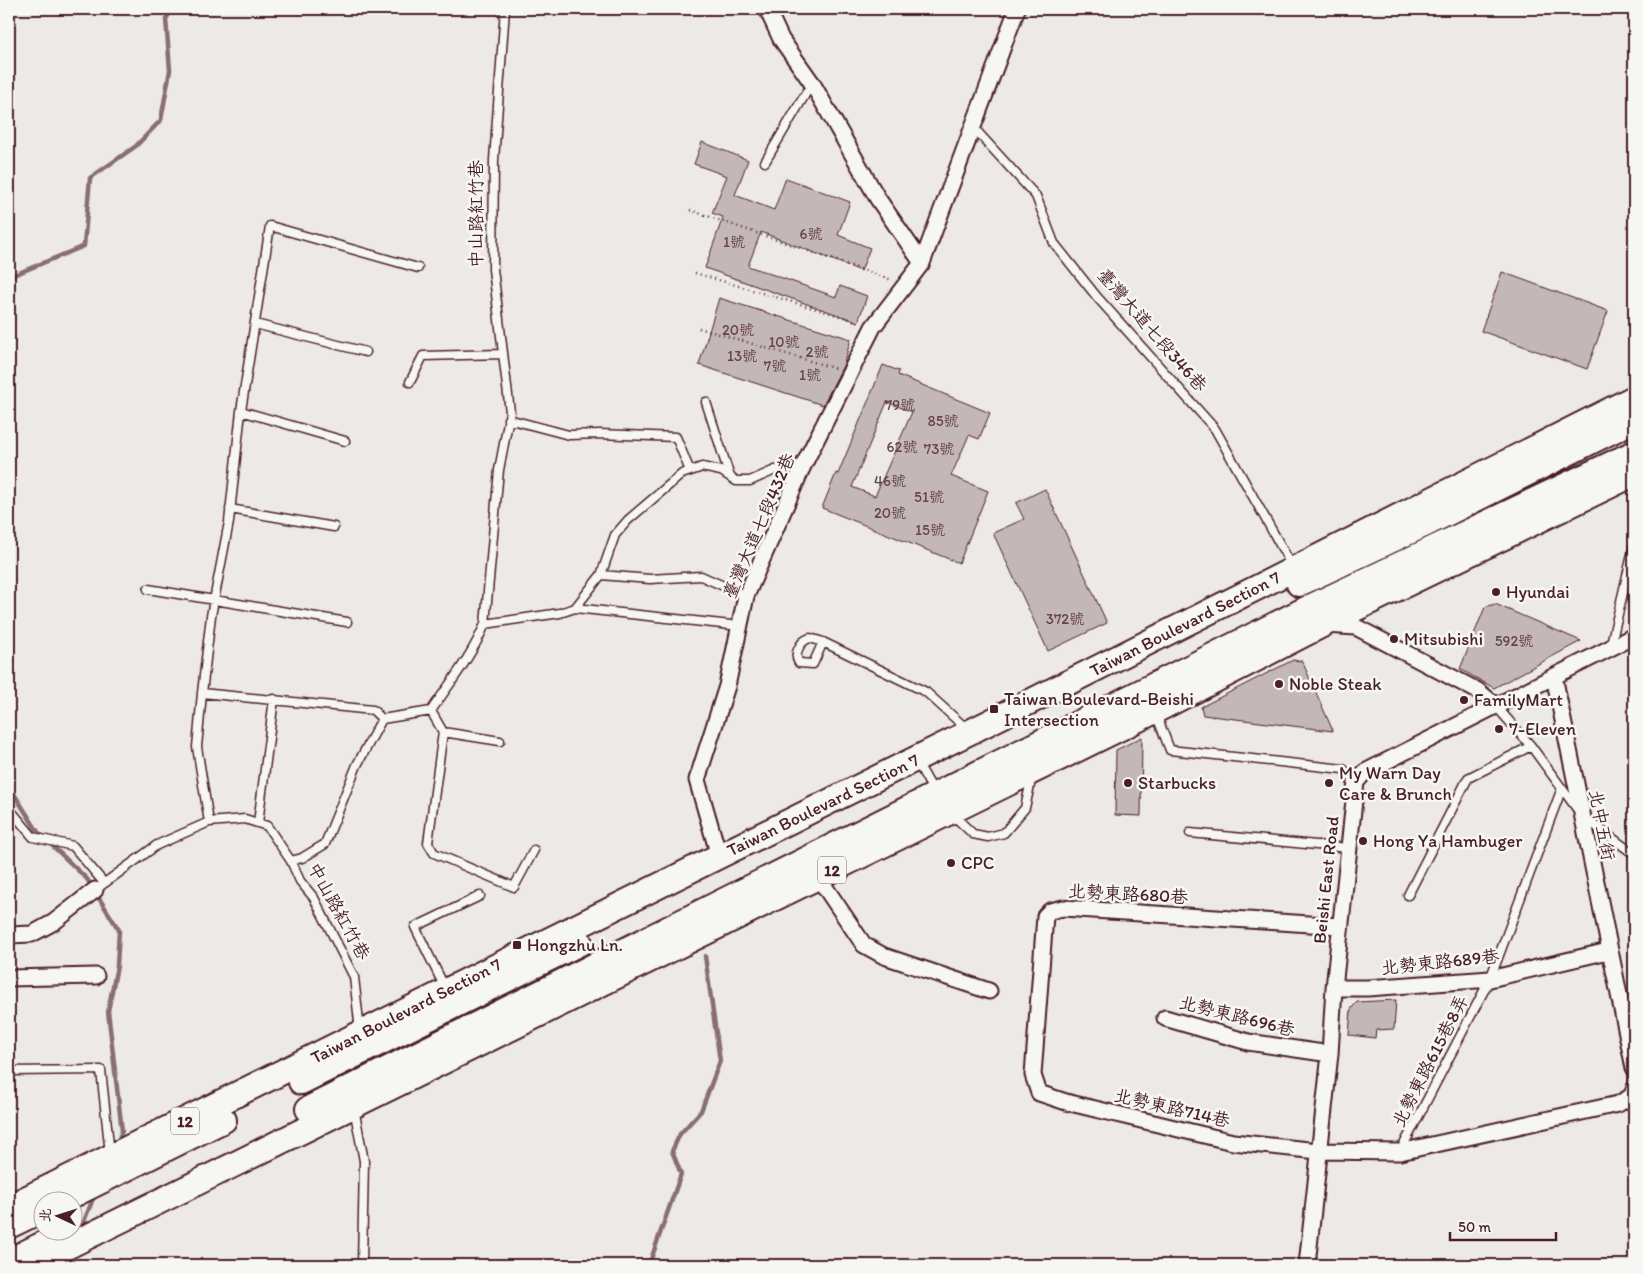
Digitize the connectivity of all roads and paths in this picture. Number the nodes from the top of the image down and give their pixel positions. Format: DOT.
graph roads {
  1 [pos="504,9"];
  2 [pos="767,9"];
  3 [pos="1017,9"];
  4 [pos="812,83"];
  5 [pos="972,126"];
  6 [pos="765,162"];
  7 [pos="690,210"];
  8 [pos="922,263"];
  9 [pos="418,268"];
  10 [pos="695,273"];
  11 [pos="906,285"];
  12 [pos="255,324"];
  13 [pos="873,327"];
  14 [pos="699,328"];
  15 [pos="366,352"];
  16 [pos="503,354"];
  17 [pos="851,373"];
  18 [pos="410,382"];
  19 [pos="1634,398"];
  20 [pos="706,402"];
  21 [pos="241,411"];
  22 [pos="508,419"];
  23 [pos="1634,420"];
  24 [pos="344,441"];
  25 [pos="1634,453"];
  26 [pos="803,466"];
  27 [pos="690,471"];
  28 [pos="1634,474"];
  29 [pos="730,477"];
  30 [pos="230,508"];
  31 [pos="334,527"];
  32 [pos="1634,546"];
  33 [pos="601,576"];
  34 [pos="1297,576"];
  35 [pos="148,589"];
  36 [pos="746,596"];
  37 [pos="214,599"];
  38 [pos="574,608"];
  39 [pos="1317,615"];
  40 [pos="347,622"];
  41 [pos="485,624"];
  42 [pos="740,626"];
  43 [pos="1634,636"];
  44 [pos="823,642"];
  45 [pos="1610,648"];
  46 [pos="1554,676"];
  47 [pos="202,693"];
  48 [pos="274,699"];
  49 [pos="1495,704"];
  50 [pos="1155,710"];
  51 [pos="431,711"];
  52 [pos="382,719"];
  53 [pos="443,732"];
  54 [pos="970,732"];
  55 [pos="500,741"];
  56 [pos="1531,746"];
  57 [pos="1027,761"];
  58 [pos="919,765"];
  59 [pos="1356,782"];
  60 [pos="1562,788"];
  61 [pos="942,804"];
  62 [pos="9,813"];
  63 [pos="1581,815"];
  64 [pos="209,822"];
  65 [pos="258,823"];
  66 [pos="1190,833"];
  67 [pos="1348,848"];
  68 [pos="534,850"];
  69 [pos="1634,854"];
  70 [pos="718,856"];
  71 [pos="291,861"];
  72 [pos="818,877"];
  73 [pos="100,886"];
  74 [pos="1408,895"];
  75 [pos="480,896"];
  76 [pos="1340,926"];
  77 [pos="9,934"];
  78 [pos="1608,951"];
  79 [pos="96,976"];
  80 [pos="9,978"];
  81 [pos="1490,979"];
  82 [pos="1334,988"];
  83 [pos="446,990"];
  84 [pos="989,991"];
  85 [pos="1165,1018"];
  86 [pos="1330,1054"];
  87 [pos="1634,1068"];
  88 [pos="364,1070"];
  89 [pos="9,1071"];
  90 [pos="1032,1075"];
  91 [pos="1634,1089"];
  92 [pos="1318,1150"];
  93 [pos="1400,1152"];
  94 [pos="110,1156"];
  95 [pos="82,1190"];
  96 [pos="78,1192"];
  97 [pos="9,1207"];
  98 [pos="9,1215"];
  99 [pos="32,1215"];
  100 [pos="82,1224"];
  101 [pos="9,1226"];
  102 [pos="48,1242"];
  103 [pos="9,1261"];
  104 [pos="30,1265"];
  105 [pos="362,1265"];
  106 [pos="1306,1265"];
  1 -- 16 [label="lane, 中山路紅竹巷"];
  2 -- 4 [label="street"];
  3 -- 5 [label="street"];
  4 -- 6 [label="lane"];
  4 -- 8 [label="street"];
  5 -- 8 [label="street"];
  5 -- 34 [label="lane, 臺灣大道七段346巷"];
  7 -- 11 [label="path"];
  8 -- 11 [label="street, 臺灣大道七段432巷"];
  9 -- 12 [label="lane"];
  10 -- 13 [label="path"];
  11 -- 13 [label="street, 臺灣大道七段432巷"];
  12 -- 15 [label="lane"];
  12 -- 21 [label="lane"];
  13 -- 17 [label="street, 臺灣大道七段432巷"];
  14 -- 17 [label="path"];
  16 -- 18 [label="lane"];
  16 -- 22 [label="lane, 中山路紅竹巷"];
  17 -- 26 [label="street, 臺灣大道七段432巷"];
  19 -- 34 [label="main road, Taiwan Boulevard Section 7 / 12"];
  20 -- 29 [label="lane"];
  21 -- 24 [label="lane"];
  21 -- 30 [label="lane"];
  22 -- 27 [label="lane"];
  22 -- 41 [label="lane, 中山路紅竹巷"];
  23 -- 34 [label="main road, Taiwan Boulevard Section 7 / 12"];
  25 -- 39 [label="main road, Taiwan Boulevard Section 7 / 12"];
  26 -- 29 [label="lane"];
  26 -- 36 [label="street, 臺灣大道七段432巷"];
  27 -- 29 [label="lane"];
  27 -- 33 [label="lane"];
  28 -- 39 [label="main road, Taiwan Boulevard Section 7 / 12"];
  30 -- 31 [label="lane"];
  30 -- 37 [label="lane"];
  32 -- 45 [label="lane"];
  33 -- 36 [label="lane"];
  33 -- 38 [label="lane"];
  34 -- 39 [label="street"];
  34 -- 54 [label="main road, Taiwan Boulevard Section 7 / 12"];
  34 -- 58 [label="main road, Taiwan Boulevard Section 7 / 12"];
  35 -- 37 [label="lane"];
  36 -- 42 [label="street, 臺灣大道七段432巷"];
  37 -- 40 [label="lane"];
  37 -- 47 [label="lane"];
  38 -- 41 [label="lane"];
  38 -- 42 [label="lane"];
  39 -- 49 [label="street"];
  39 -- 50 [label="main road, Taiwan Boulevard Section 7 / 12"];
  39 -- 57 [label="main road, Taiwan Boulevard Section 7 / 12"];
  41 -- 51 [label="lane, 中山路紅竹巷"];
  42 -- 70 [label="street, 臺灣大道七段432巷"];
  43 -- 45 [label="street"];
  44 -- 54 [label="lane"];
  45 -- 46 [label="street"];
  46 -- 49 [label="street"];
  46 -- 63 [label="street, 北中五街"];
  47 -- 48 [label="lane"];
  47 -- 64 [label="lane"];
  48 -- 52 [label="lane"];
  48 -- 65 [label="lane"];
  49 -- 56 [label="lane"];
  49 -- 59 [label="street"];
  50 -- 57 [label="main road, Taiwan Boulevard Section 7 / 12"];
  50 -- 59 [label="lane"];
  51 -- 52 [label="lane"];
  51 -- 53 [label="lane"];
  52 -- 71 [label="lane, 中山路紅竹巷"];
  53 -- 55 [label="lane"];
  53 -- 68 [label="lane"];
  54 -- 58 [label="main road, Taiwan Boulevard Section 7 / 12"];
  56 -- 60 [label="lane"];
  56 -- 74 [label="lane"];
  57 -- 61 [label="main road, Taiwan Boulevard Section 7 / 12"];
  57 -- 61 [label="lane"];
  58 -- 61 [label="lane"];
  58 -- 70 [label="main road, Taiwan Boulevard Section 7 / 12"];
  58 -- 88 [label="main road, Taiwan Boulevard Section 7 / 12"];
  59 -- 67 [label="street, Beishi East Road"];
  60 -- 63 [label="lane"];
  60 -- 81 [label="lane, 北勢東路615巷8弄"];
  61 -- 72 [label="main road, Taiwan Boulevard Section 7 / 12"];
  61 -- 88 [label="main road, Taiwan Boulevard Section 7 / 12"];
  62 -- 73 [label="lane"];
  63 -- 69 [label="lane"];
  63 -- 78 [label="street, 北中五街"];
  64 -- 65 [label="lane"];
  64 -- 73 [label="lane"];
  65 -- 71 [label="lane, 中山路紅竹巷"];
  66 -- 67 [label="lane"];
  67 -- 76 [label="street, Beishi East Road"];
  70 -- 83 [label="main road, Taiwan Boulevard Section 7 / 12"];
  71 -- 88 [label="lane, 中山路紅竹巷"];
  72 -- 84 [label="street"];
  72 -- 88 [label="main road, Taiwan Boulevard Section 7 / 12"];
  73 -- 77 [label="street"];
  75 -- 83 [label="lane"];
  76 -- 82 [label="street, Beishi East Road"];
  76 -- 90 [label="street, 北勢東路680巷"];
  78 -- 81 [label="street, 北勢東路689巷"];
  78 -- 87 [label="street, 北中五街"];
  79 -- 80 [label="street"];
  81 -- 82 [label="street, 北勢東路689巷"];
  81 -- 93 [label="lane, 北勢東路615巷8弄"];
  82 -- 86 [label="street, Beishi East Road"];
  83 -- 88 [label="main road, Taiwan Boulevard Section 7 / 12"];
  85 -- 86 [label="street, 北勢東路696巷"];
  86 -- 92 [label="street, Beishi East Road"];
  88 -- 94 [label="main road, Taiwan Boulevard Section 7 / 12"];
  88 -- 95 [label="main road, Taiwan Boulevard Section 7 / 12"];
  88 -- 100 [label="main road, Taiwan Boulevard Section 7 / 12"];
  88 -- 104 [label="main road, Taiwan Boulevard Section 7 / 12"];
  88 -- 105 [label="lane, 中山路紅竹巷"];
  89 -- 94 [label="lane"];
  90 -- 92 [label="street, 北勢東路714巷"];
  91 -- 93 [label="street"];
  92 -- 93 [label="street"];
  92 -- 106 [label="street, Beishi East Road"];
  94 -- 97 [label="main road, Taiwan Boulevard Section 7 / 12"];
  95 -- 96 [label="main road, Taiwan Boulevard Section 7 / 12"];
  95 -- 98 [label="main road, Taiwan Boulevard Section 7 / 12"];
  99 -- 101 [label="main road"];
  102 -- 103 [label="main road"];
}
